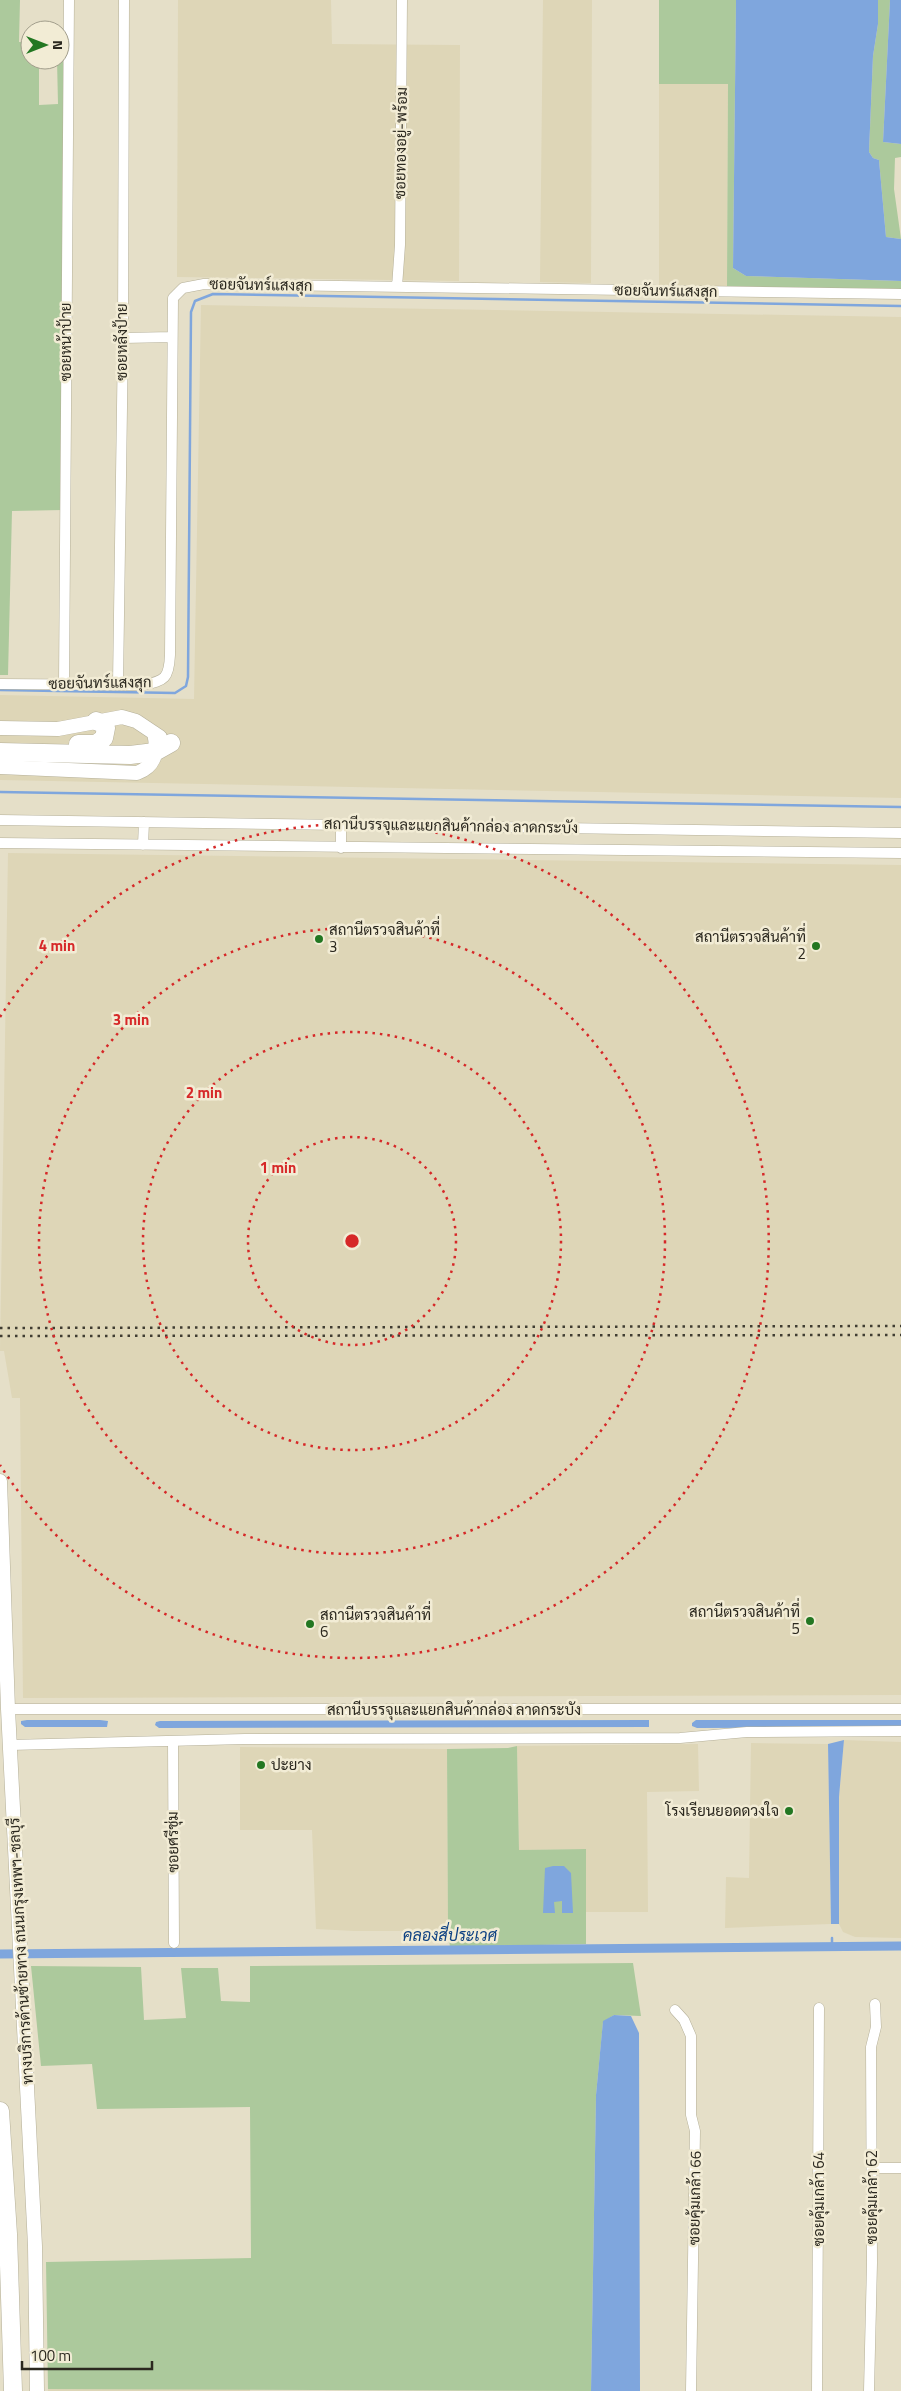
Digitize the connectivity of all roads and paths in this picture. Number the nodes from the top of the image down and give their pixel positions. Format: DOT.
graph roads {
  1 [pos="69,0"];
  2 [pos="124,0"];
  3 [pos="402,0"];
  4 [pos="397,287"];
  5 [pos="901,294"];
  6 [pos="172,337"];
  7 [pos="123,338"];
  8 [pos="0,684"];
  9 [pos="118,684"];
  10 [pos="64,685"];
  11 [pos="96,721"];
  12 [pos="0,728"];
  13 [pos="154,732"];
  14 [pos="0,742"];
  15 [pos="171,743"];
  16 [pos="0,752"];
  17 [pos="155,752"];
  18 [pos="0,768"];
  19 [pos="0,820"];
  20 [pos="144,822"];
  21 [pos="341,825"];
  22 [pos="901,833"];
  23 [pos="0,843"];
  24 [pos="143,845"];
  25 [pos="341,848"];
  26 [pos="901,852"];
  27 [pos="0,1481"];
  28 [pos="8,1709"];
  29 [pos="901,1709"];
  30 [pos="901,1730"];
  31 [pos="173,1741"];
  32 [pos="10,1745"];
  33 [pos="174,1943"];
  34 [pos="875,2004"];
  35 [pos="819,2008"];
  36 [pos="675,2010"];
  37 [pos="0,2111"];
  38 [pos="872,2168"];
  39 [pos="901,2168"];
  40 [pos="13,2391"];
  41 [pos="37,2391"];
  42 [pos="691,2391"];
  43 [pos="818,2391"];
  44 [pos="869,2391"];
  1 -- 10 [label="street, ซอยหน้าป้าย"];
  2 -- 7 [label="street, ซอยหลังป้าย"];
  3 -- 4 [label="street, ซอยทองอยู่-พร้อม"];
  4 -- 5 [label="street, ซอยจันทร์แสงสุก"];
  4 -- 6 [label="street, ซอยจันทร์แสงสุก"];
  6 -- 7 [label="street"];
  6 -- 9 [label="street, ซอยจันทร์แสงสุก"];
  7 -- 9 [label="street, ซอยหลังป้าย"];
  8 -- 10 [label="street, ซอยจันทร์แสงสุก"];
  9 -- 10 [label="street, ซอยจันทร์แสงสุก"];
  11 -- 12 [label="main road"];
  11 -- 13 [label="main road"];
  11 -- 14 [label="highway"];
  13 -- 15 [label="main road"];
  13 -- 17 [label="main road"];
  15 -- 17 [label="highway"];
  16 -- 17 [label="highway"];
  17 -- 18 [label="main road"];
  19 -- 20 [label="street, สถานีบรรจุและแยกสินค้ากล่อง ลาดกระบัง"];
  20 -- 21 [label="street, สถานีบรรจุและแยกสินค้ากล่อง ลาดกระบัง"];
  20 -- 24 [label="street"];
  21 -- 22 [label="street, สถานีบรรจุและแยกสินค้ากล่อง ลาดกระบัง"];
  21 -- 25 [label="street"];
  23 -- 24 [label="street, สถานีบรรจุและแยกสินค้ากล่อง ลาดกระบัง"];
  24 -- 25 [label="street, สถานีบรรจุและแยกสินค้ากล่อง ลาดกระบัง"];
  25 -- 26 [label="street, สถานีบรรจุและแยกสินค้ากล่อง ลาดกระบัง"];
  27 -- 28 [label="main road, ทางบริการด้านซ้ายทาง ถนนกรุงเทพฯ-ชลบุรี"];
  28 -- 29 [label="street, สถานีบรรจุและแยกสินค้ากล่อง ลาดกระบัง"];
  28 -- 32 [label="main road, ทางบริการด้านซ้ายทาง ถนนกรุงเทพฯ-ชลบุรี"];
  30 -- 31 [label="street, สถานีบรรจุและแยกสินค้ากล่อง ลาดกระบัง"];
  31 -- 32 [label="street, สถานีบรรจุและแยกสินค้ากล่อง ลาดกระบัง"];
  31 -- 33 [label="street, ซอยศรีชุ่ม"];
  32 -- 41 [label="main road, ทางบริการด้านซ้ายทาง ถนนกรุงเทพฯ-ชลบุรี"];
  34 -- 38 [label="street, ซอยคุ้มเกล้า 62"];
  35 -- 43 [label="street, ซอยคุ้มเกล้า 64"];
  36 -- 42 [label="street, ซอยคุ้มเกล้า 66"];
  37 -- 40 [label="highway"];
  38 -- 39 [label="street"];
  38 -- 44 [label="street, ซอยคุ้มเกล้า 62"];
}
